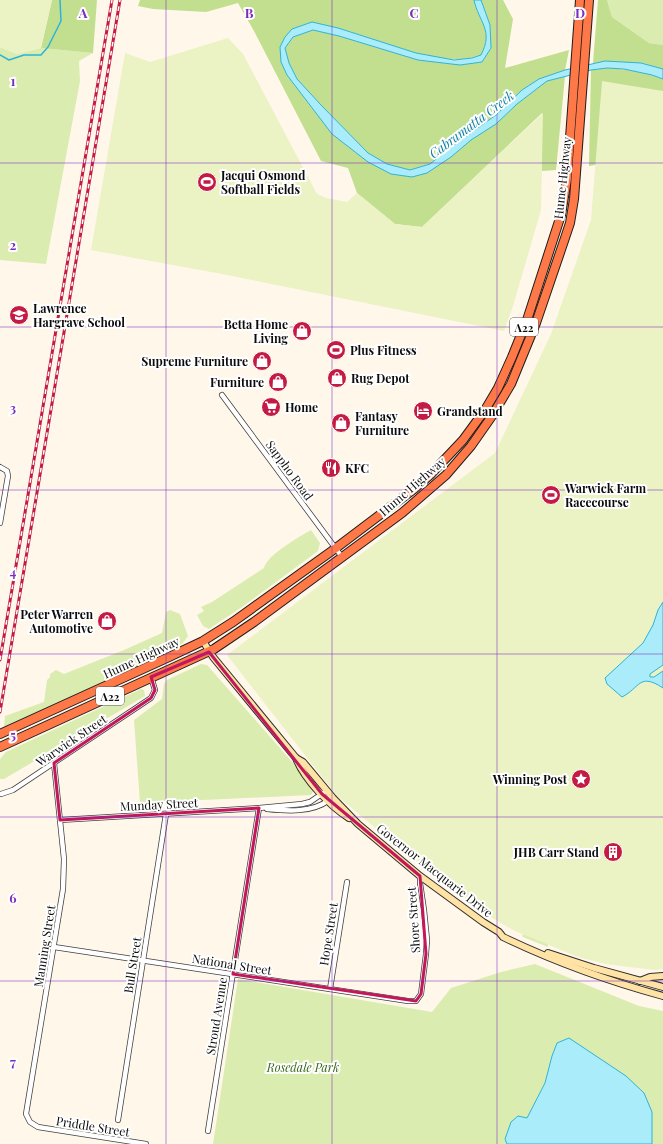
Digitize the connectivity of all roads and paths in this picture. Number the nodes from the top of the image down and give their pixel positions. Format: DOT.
graph roads {
  1 [pos="580,0"];
  2 [pos="590,0"];
  3 [pos="581,50"];
  4 [pos="577,93"];
  5 [pos="527,320"];
  6 [pos="536,323"];
  7 [pos="222,395"];
  8 [pos="0,467"];
  9 [pos="0,523"];
  10 [pos="336,548"];
  11 [pos="342,557"];
  12 [pos="203,641"];
  13 [pos="210,652"];
  14 [pos="151,677"];
  15 [pos="0,734"];
  16 [pos="0,747"];
  17 [pos="54,763"];
  18 [pos="324,793"];
  19 [pos="1,794"];
  20 [pos="330,800"];
  21 [pos="259,808"];
  22 [pos="166,814"];
  23 [pos="60,820"];
  24 [pos="420,876"];
  25 [pos="347,882"];
  26 [pos="499,932"];
  27 [pos="54,947"];
  28 [pos="143,960"];
  29 [pos="233,974"];
  30 [pos="663,976"];
  31 [pos="640,981"];
  32 [pos="663,987"];
  33 [pos="330,989"];
  34 [pos="663,996"];
  35 [pos="408,1001"];
  36 [pos="118,1120"];
  37 [pos="38,1127"];
  38 [pos="208,1131"];
  39 [pos="146,1144"];
  1 -- 3 [label="highway, Hume Highway / A22"];
  2 -- 3 [label="highway, Hume Highway / A22"];
  3 -- 4 [label="highway, Hume Highway / A22"];
  4 -- 5 [label="highway, Hume Highway / A22"];
  4 -- 6 [label="highway, Hume Highway / A22"];
  5 -- 6 [label="highway"];
  5 -- 10 [label="highway, Hume Highway / A22"];
  6 -- 11 [label="highway, Hume Highway / A22"];
  7 -- 10 [label="street, Sappho Road"];
  8 -- 9 [label="street"];
  10 -- 11 [label="street, Sappho Road"];
  10 -- 12 [label="highway, Hume Highway / A22"];
  11 -- 13 [label="highway, Hume Highway / A22"];
  12 -- 13 [label="main road, Governor Macquarie Drive"];
  12 -- 15 [label="highway, Hume Highway / A22"];
  13 -- 14 [label="highway, Hume Highway / A22"];
  13 -- 18 [label="main road, Governor Macquarie Drive"];
  14 -- 16 [label="highway, Hume Highway / A22"];
  14 -- 17 [label="street, Warwick Street"];
  17 -- 19 [label="street, Warwick Street"];
  17 -- 23 [label="street, Manning Street"];
  18 -- 20 [label="main road, Governor Macquarie Drive"];
  18 -- 21 [label="street, Munday Street"];
  20 -- 21 [label="street, Munday Street"];
  20 -- 24 [label="main road, Governor Macquarie Drive"];
  21 -- 22 [label="street, Munday Street"];
  21 -- 29 [label="street, Stroud Avenue"];
  22 -- 23 [label="street, Munday Street"];
  22 -- 28 [label="street, Bull Street"];
  23 -- 27 [label="street, Manning Street"];
  24 -- 26 [label="main road, Governor Macquarie Drive"];
  24 -- 35 [label="street, Shore Street"];
  25 -- 33 [label="street, Hope Street"];
  26 -- 31 [label="main road, Governor Macquarie Drive"];
  26 -- 34 [label="main road, Governor Macquarie Drive"];
  27 -- 28 [label="street, National Street"];
  27 -- 37 [label="street, Manning Street"];
  28 -- 29 [label="street, National Street"];
  28 -- 36 [label="street, Bull Street"];
  29 -- 33 [label="street, National Street"];
  29 -- 38 [label="street, Stroud Avenue"];
  30 -- 31 [label="main road"];
  31 -- 32 [label="main road, Governor Macquarie Drive"];
  33 -- 35 [label="street, National Street"];
  37 -- 39 [label="street, Priddle Street"];
}
